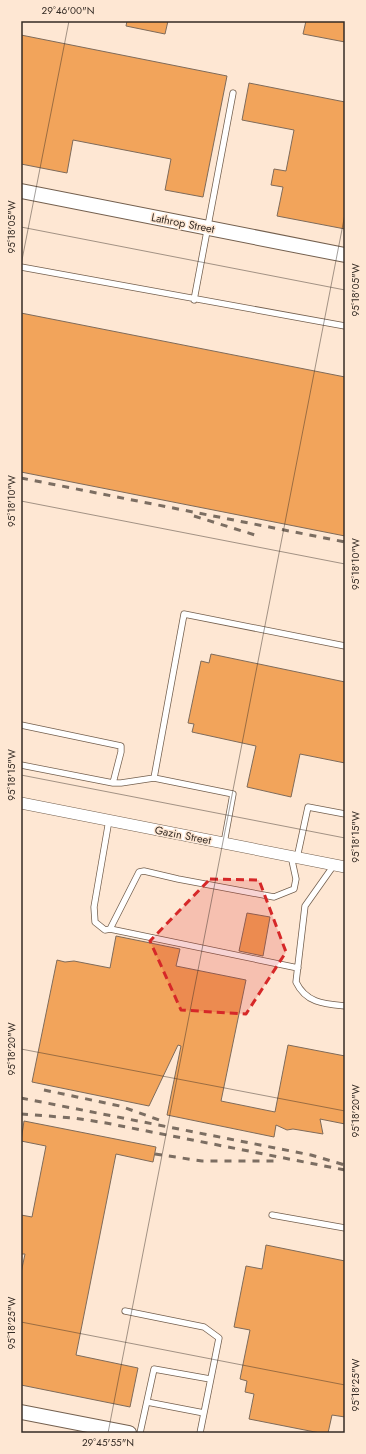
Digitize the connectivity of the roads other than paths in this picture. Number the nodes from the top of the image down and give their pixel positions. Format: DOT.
graph roads {
  1 [pos="233,93"];
  2 [pos="21,191"];
  3 [pos="207,228"];
  4 [pos="345,256"];
  5 [pos="21,267"];
  6 [pos="194,300"];
  7 [pos="345,326"];
  8 [pos="345,646"];
  9 [pos="21,725"];
  10 [pos="21,765"];
  11 [pos="154,778"];
  12 [pos="113,783"];
  13 [pos="21,803"];
  14 [pos="345,814"];
  15 [pos="109,820"];
  16 [pos="224,843"];
  17 [pos="294,857"];
  18 [pos="339,866"];
  19 [pos="110,929"];
  20 [pos="298,968"];
  21 [pos="345,1006"];
  22 [pos="272,1215"];
  23 [pos="345,1228"];
  24 [pos="125,1311"];
  25 [pos="210,1379"];
  26 [pos="147,1402"];
  27 [pos="21,1412"];
  28 [pos="204,1413"];
  29 [pos="129,1433"];
  30 [pos="140,1433"];
  31 [pos="200,1433"];
  1 -- 3 [label="lane"];
  2 -- 3 [label="street, Lathrop Street"];
  3 -- 4 [label="street, Lathrop Street"];
  3 -- 6 [label="lane"];
  5 -- 6 [label="lane"];
  6 -- 7 [label="lane"];
  8 -- 11 [label="lane"];
  9 -- 12 [label="lane"];
  10 -- 12 [label="lane"];
  11 -- 12 [label="lane"];
  11 -- 16 [label="lane"];
  13 -- 15 [label="street, Gazin Street"];
  14 -- 17 [label="lane"];
  15 -- 16 [label="street, Gazin Street"];
  15 -- 19 [label="lane"];
  16 -- 17 [label="street, Gazin Street"];
  17 -- 18 [label="street, Gazin Street"];
  17 -- 19 [label="lane"];
  18 -- 20 [label="lane"];
  19 -- 20 [label="lane"];
  20 -- 21 [label="lane"];
  22 -- 23 [label="lane"];
  24 -- 25 [label="lane"];
  25 -- 26 [label="lane"];
  25 -- 28 [label="lane"];
  26 -- 28 [label="lane"];
  26 -- 30 [label="lane"];
  27 -- 29 [label="street"];
  28 -- 31 [label="lane"];
}
